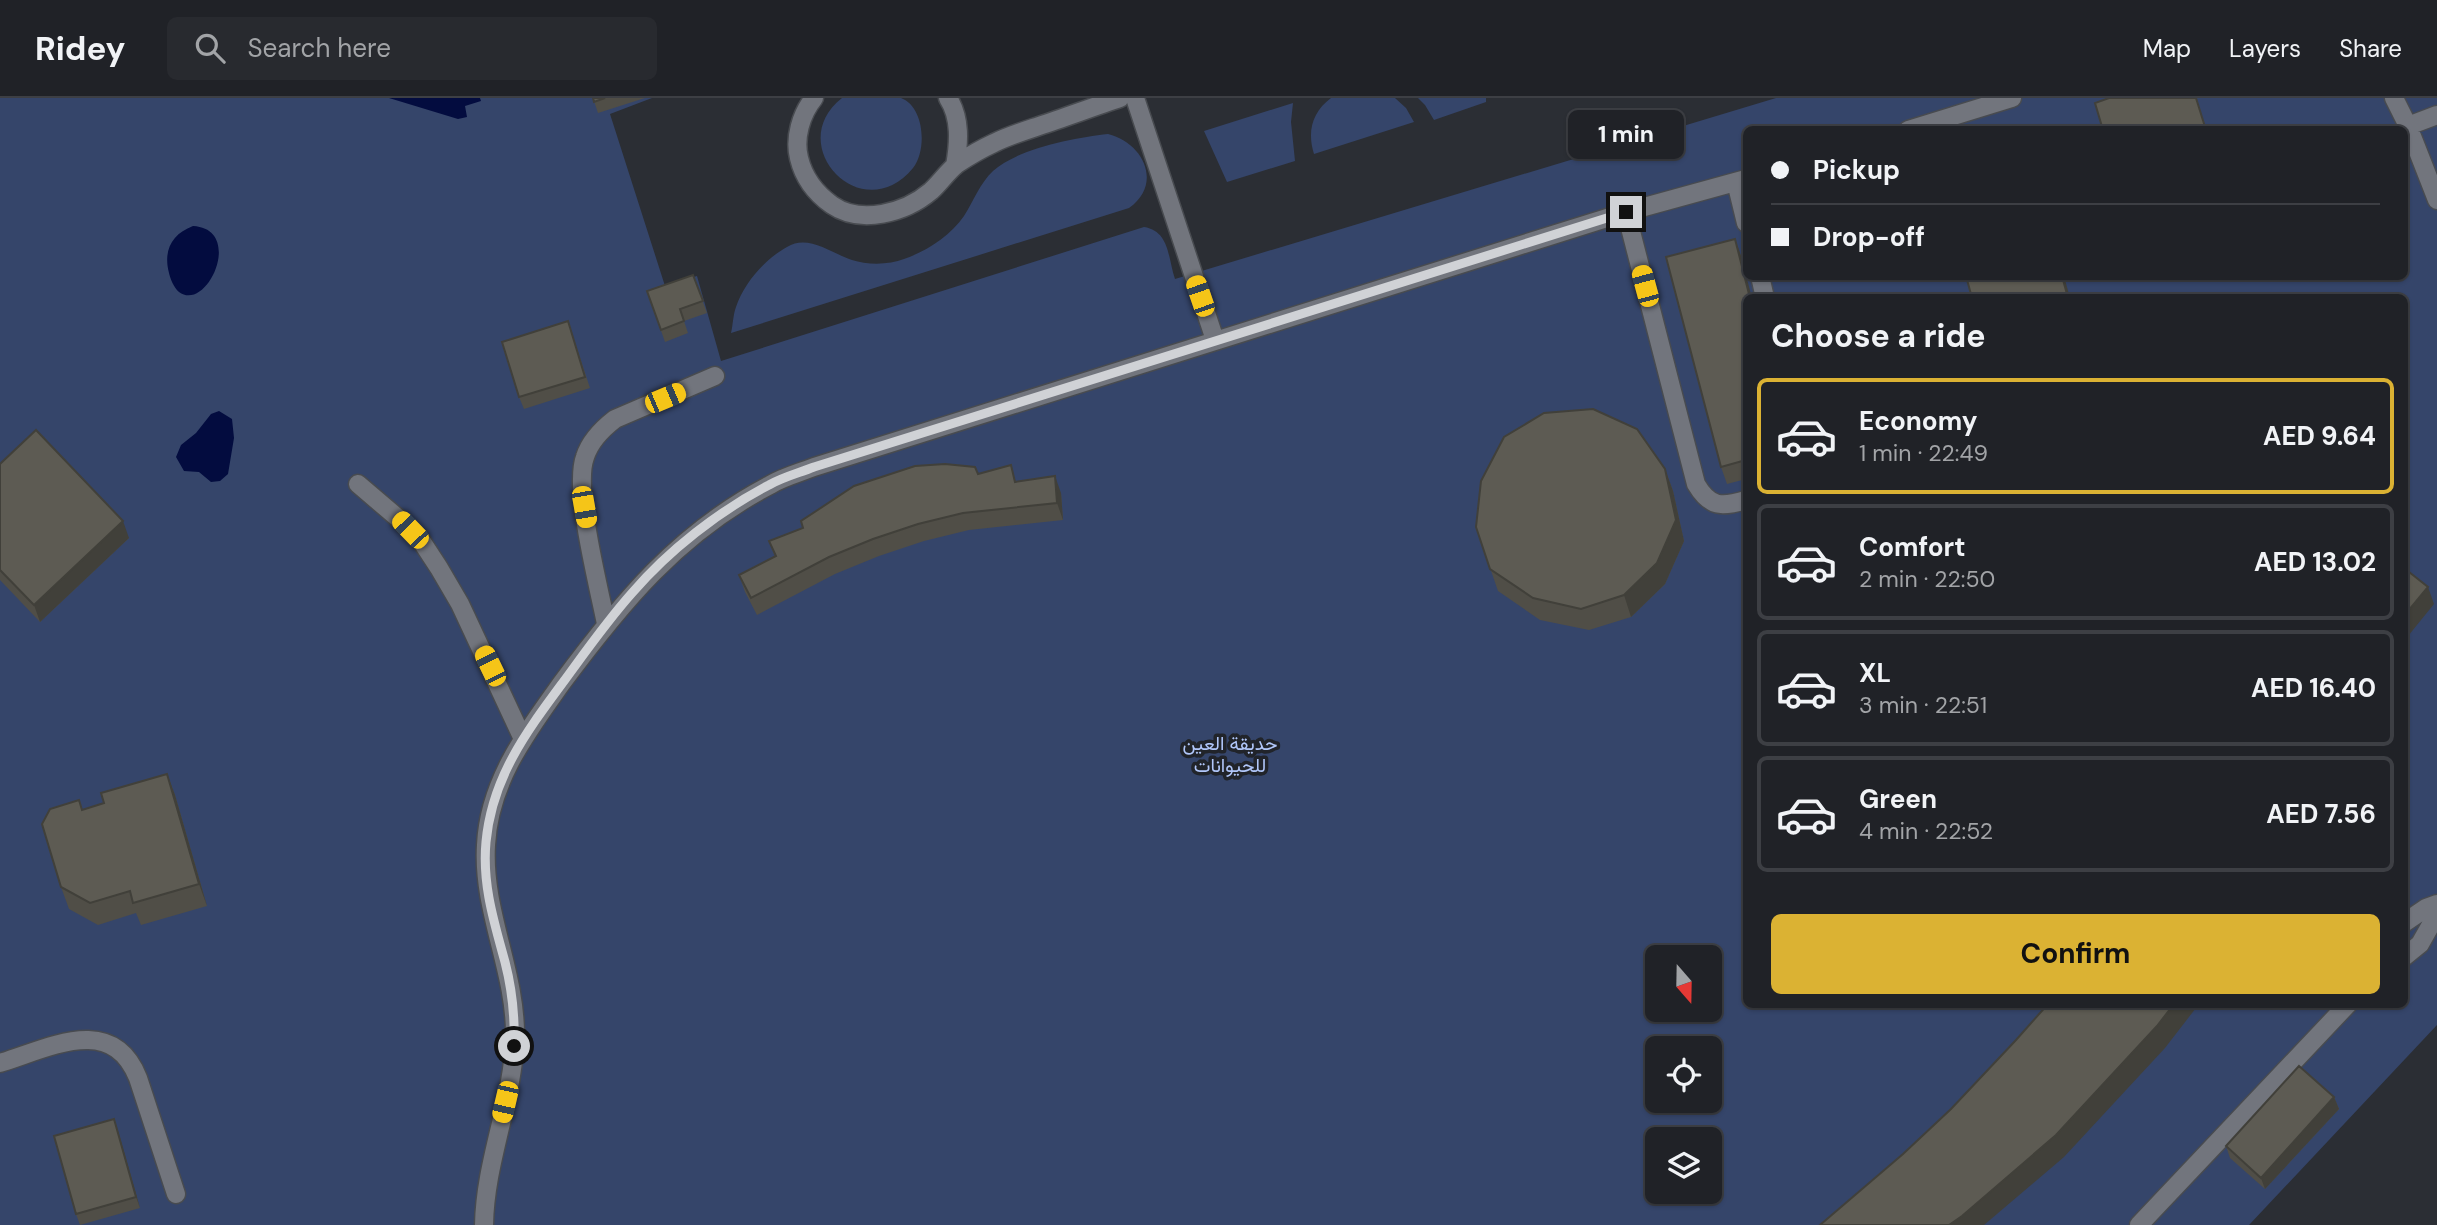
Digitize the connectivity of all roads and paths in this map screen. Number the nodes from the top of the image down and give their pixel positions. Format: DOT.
graph roads {
  1 [pos="814,98"];
  2 [pos="948,98"];
  3 [pos="1120,98"];
  4 [pos="1135,98"];
  5 [pos="2012,98"];
  6 [pos="2394,98"];
  7 [pos="2437,115"];
  8 [pos="1921,126"];
  9 [pos="2408,126"];
  10 [pos="956,166"];
  11 [pos="1741,180"];
  12 [pos="2437,200"];
  13 [pos="1626,212"];
  14 [pos="1215,340"];
  15 [pos="715,376"];
  16 [pos="358,484"];
  17 [pos="1743,501"];
  18 [pos="606,624"];
  19 [pos="522,737"];
  20 [pos="2437,904"];
  21 [pos="2437,914"];
  22 [pos="2408,920"];
  23 [pos="2408,954"];
  24 [pos="2344,1008"];
  25 [pos="0,1063"];
  26 [pos="176,1194"];
  27 [pos="484,1225"];
  28 [pos="2139,1225"];
  1 -- 10 [label="street"];
  2 -- 10 [label="street"];
  3 -- 10 [label="street"];
  4 -- 14 [label="street"];
  5 -- 8 [label="street"];
  6 -- 9 [label="street"];
  7 -- 9 [label="street"];
  9 -- 12 [label="street"];
  11 -- 13 [label="street"];
  13 -- 14 [label="street"];
  13 -- 17 [label="street"];
  14 -- 18 [label="street"];
  15 -- 18 [label="street"];
  16 -- 19 [label="street"];
  18 -- 19 [label="street"];
  19 -- 27 [label="street"];
  20 -- 22 [label="street"];
  21 -- 23 [label="street"];
  24 -- 28 [label="street"];
  25 -- 26 [label="street"];
}
